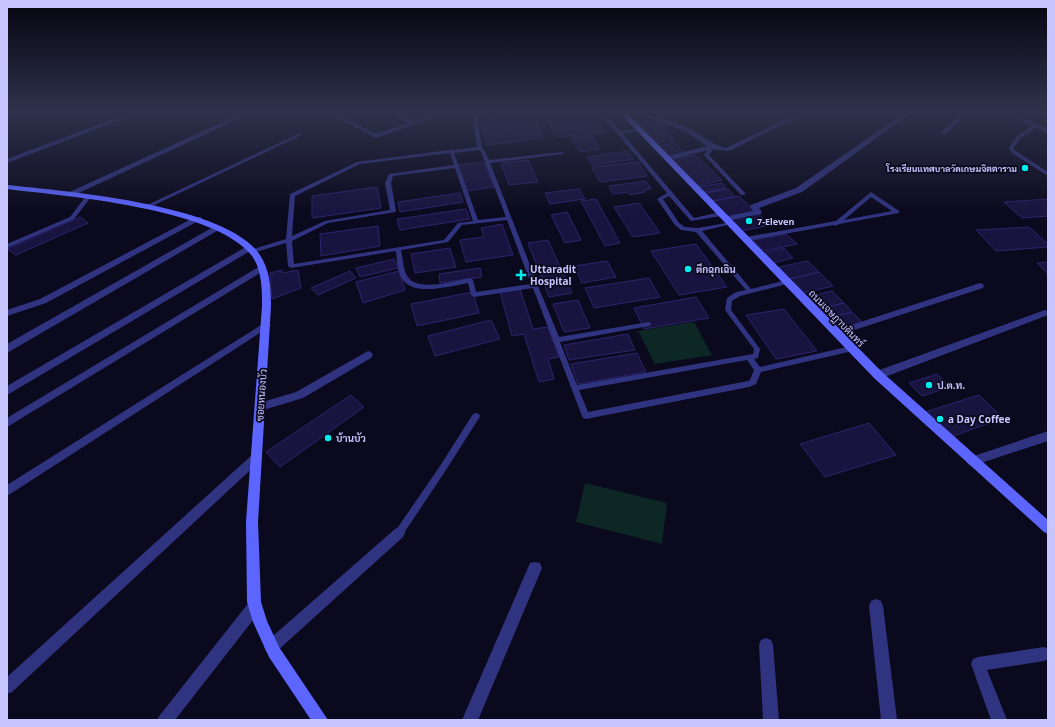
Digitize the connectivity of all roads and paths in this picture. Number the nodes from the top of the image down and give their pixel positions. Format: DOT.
graph roads {
  1 [pos="50,145"];
  2 [pos="178,145"];
  3 [pos="279,145"];
  4 [pos="480,145"];
  5 [pos="630,145"];
  6 [pos="654,145"];
  7 [pos="710,145"];
  8 [pos="737,145"];
  9 [pos="863,145"];
  10 [pos="1012,145"];
  11 [pos="713,147"];
  12 [pos="480,148"];
  13 [pos="451,150"];
  14 [pos="562,153"];
  15 [pos="667,158"];
  16 [pos="7,161"];
  17 [pos="488,162"];
  18 [pos="455,166"];
  19 [pos="1048,174"];
  20 [pos="7,187"];
  21 [pos="670,193"];
  22 [pos="69,194"];
  23 [pos="743,194"];
  24 [pos="88,197"];
  25 [pos="146,207"];
  26 [pos="509,218"];
  27 [pos="702,218"];
  28 [pos="726,219"];
  29 [pos="198,220"];
  30 [pos="476,222"];
  31 [pos="836,224"];
  32 [pos="710,227"];
  33 [pos="218,228"];
  34 [pos="698,230"];
  35 [pos="746,239"];
  36 [pos="289,240"];
  37 [pos="7,246"];
  38 [pos="251,249"];
  39 [pos="398,249"];
  40 [pos="262,268"];
  41 [pos="787,282"];
  42 [pos="536,285"];
  43 [pos="980,286"];
  44 [pos="750,291"];
  45 [pos="7,312"];
  46 [pos="1046,313"];
  47 [pos="649,324"];
  48 [pos="266,325"];
  49 [pos="836,332"];
  50 [pos="557,340"];
  51 [pos="7,349"];
  52 [pos="851,349"];
  53 [pos="368,355"];
  54 [pos="749,357"];
  55 [pos="758,370"];
  56 [pos="878,376"];
  57 [pos="575,388"];
  58 [pos="7,391"];
  59 [pos="260,407"];
  60 [pos="476,416"];
  61 [pos="7,423"];
  62 [pos="1048,436"];
  63 [pos="256,458"];
  64 [pos="972,461"];
  65 [pos="7,491"];
  66 [pos="1048,528"];
  67 [pos="399,533"];
  68 [pos="535,568"];
  69 [pos="255,606"];
  70 [pos="876,606"];
  71 [pos="766,645"];
  72 [pos="271,647"];
  73 [pos="1044,654"];
  74 [pos="7,687"];
  75 [pos="165,720"];
  76 [pos="320,720"];
  77 [pos="470,720"];
  78 [pos="771,720"];
  79 [pos="889,720"];
  80 [pos="999,720"];
  1 -- 16 [label="street"];
  2 -- 22 [label="street"];
  3 -- 25 [label="lane"];
  4 -- 12 [label="lane"];
  5 -- 21 [label="lane"];
  6 -- 15 [label="street, ถนนเจษฎาบดินทร์"];
  7 -- 11 [label="street"];
  8 -- 11 [label="street"];
  9 -- 28 [label="street"];
  10 -- 19 [label="lane"];
  11 -- 15 [label="street"];
  11 -- 23 [label="lane"];
  12 -- 13 [label="lane"];
  12 -- 17 [label="lane"];
  13 -- 18 [label="lane"];
  13 -- 36 [label="lane"];
  14 -- 17 [label="lane"];
  15 -- 28 [label="street, ถนนเจษฎาบดินทร์"];
  17 -- 26 [label="lane"];
  18 -- 30 [label="lane"];
  18 -- 36 [label="lane"];
  20 -- 22 [label="street, ซอยหนองบัว"];
  21 -- 27 [label="lane"];
  21 -- 34 [label="lane"];
  22 -- 24 [label="street, ซอยหนองบัว"];
  24 -- 25 [label="street, ซอยหนองบัว"];
  24 -- 37 [label="lane"];
  25 -- 29 [label="street, ซอยหนองบัว"];
  26 -- 30 [label="lane"];
  26 -- 42 [label="lane"];
  27 -- 28 [label="lane"];
  27 -- 32 [label="lane"];
  28 -- 32 [label="lane"];
  28 -- 35 [label="street, ถนนเจษฎาบดินทร์"];
  29 -- 33 [label="street, ซอยหนองบัว"];
  29 -- 45 [label="street"];
  30 -- 39 [label="lane"];
  31 -- 31 [label="lane"];
  31 -- 35 [label="lane"];
  32 -- 34 [label="lane"];
  33 -- 38 [label="street, ซอยหนองบัว"];
  33 -- 51 [label="street"];
  34 -- 44 [label="lane"];
  35 -- 41 [label="street, ถนนเจษฎาบดินทร์"];
  36 -- 38 [label="lane"];
  36 -- 39 [label="lane"];
  38 -- 40 [label="street, ซอยหนองบัว"];
  38 -- 58 [label="street"];
  39 -- 42 [label="lane"];
  40 -- 48 [label="street, ซอยหนองบัว"];
  40 -- 61 [label="street"];
  41 -- 44 [label="lane"];
  41 -- 49 [label="street, ถนนเจษฎาบดินทร์"];
  42 -- 50 [label="lane"];
  43 -- 49 [label="street"];
  44 -- 54 [label="lane"];
  46 -- 56 [label="street"];
  47 -- 50 [label="lane"];
  48 -- 59 [label="street, ซอยหนองบัว"];
  48 -- 65 [label="street"];
  49 -- 52 [label="street, ถนนเจษฎาบดินทร์"];
  50 -- 57 [label="lane"];
  52 -- 55 [label="lane"];
  52 -- 56 [label="street, ถนนเจษฎาบดินทร์"];
  53 -- 59 [label="street"];
  54 -- 55 [label="lane"];
  54 -- 57 [label="lane"];
  55 -- 57 [label="lane"];
  56 -- 64 [label="street, ถนนเจษฎาบดินทร์"];
  59 -- 63 [label="street, ซอยหนองบัว"];
  60 -- 67 [label="lane"];
  62 -- 64 [label="street"];
  63 -- 69 [label="street, ซอยหนองบัว"];
  63 -- 74 [label="street"];
  64 -- 66 [label="street, ถนนเจษฎาบดินทร์"];
  67 -- 72 [label="street"];
  68 -- 77 [label="street"];
  69 -- 72 [label="street, ซอยหนองบัว"];
  69 -- 75 [label="street"];
  70 -- 79 [label="street"];
  71 -- 78 [label="street"];
  72 -- 76 [label="street, ซอยหนองบัว"];
  73 -- 80 [label="street"];
}
